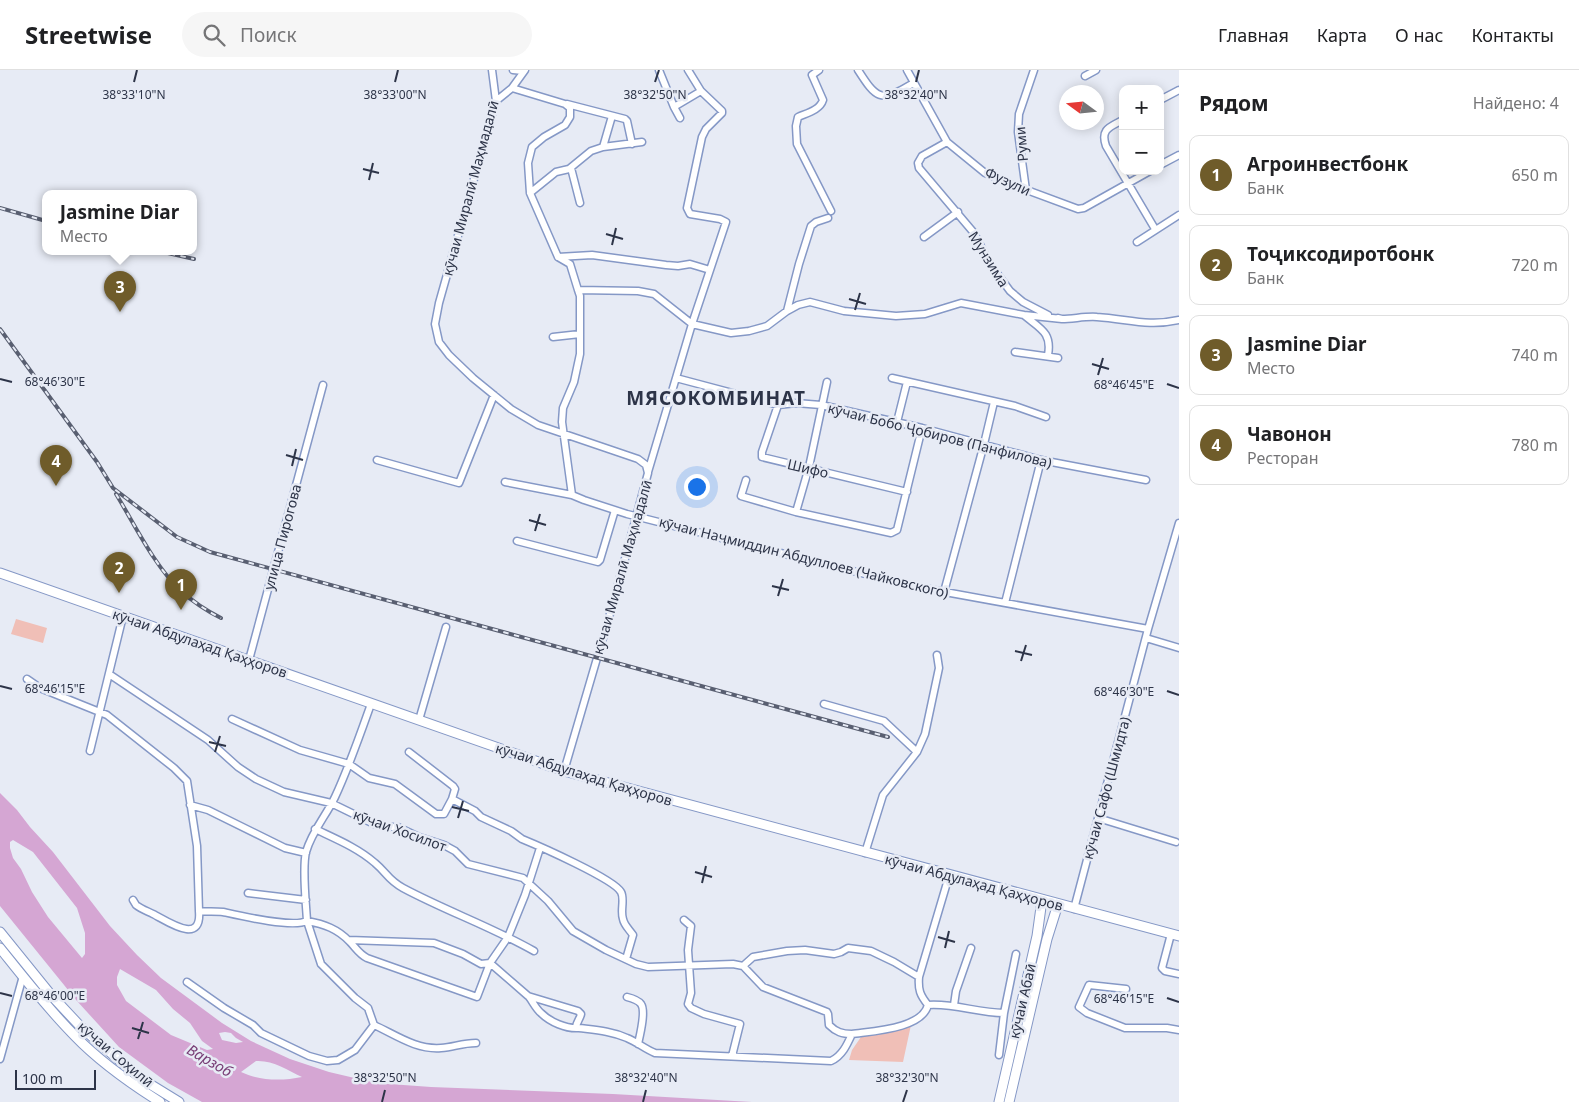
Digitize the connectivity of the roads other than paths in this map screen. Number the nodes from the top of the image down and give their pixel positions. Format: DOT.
graph roads {
  1 [pos="492,70"];
  2 [pos="513,70"];
  3 [pos="659,70"];
  4 [pos="688,70"];
  5 [pos="819,70"];
  6 [pos="858,70"];
  7 [pos="907,70"];
  8 [pos="1034,70"];
  9 [pos="1096,70"];
  10 [pos="524,71"];
  11 [pos="1085,76"];
  12 [pos="910,85"];
  13 [pos="512,88"];
  14 [pos="1179,90"];
  15 [pos="701,92"];
  16 [pos="1164,98"];
  17 [pos="496,101"];
  18 [pos="565,104"];
  19 [pos="674,108"];
  20 [pos="612,116"];
  21 [pos="680,118"];
  22 [pos="1119,122"];
  23 [pos="642,142"];
  24 [pos="947,142"];
  25 [pos="632,144"];
  26 [pos="603,147"];
  27 [pos="1179,155"];
  28 [pos="1164,164"];
  29 [pos="571,168"];
  30 [pos="1143,175"];
  31 [pos="1128,183"];
  32 [pos="1026,190"];
  33 [pos="530,193"];
  34 [pos="580,203"];
  35 [pos="958,212"];
  36 [pos="1179,215"];
  37 [pos="1155,229"];
  38 [pos="924,237"];
  39 [pos="1137,242"];
  40 [pos="558,257"];
  41 [pos="710,270"];
  42 [pos="578,290"];
  43 [pos="788,311"];
  44 [pos="1024,315"];
  45 [pos="1062,320"];
  46 [pos="1179,320"];
  47 [pos="692,324"];
  48 [pos="580,334"];
  49 [pos="553,337"];
  50 [pos="1015,352"];
  51 [pos="1048,356"];
  52 [pos="1058,358"];
  53 [pos="676,378"];
  54 [pos="892,378"];
  55 [pos="827,382"];
  56 [pos="907,382"];
  57 [pos="323,385"];
  58 [pos="494,395"];
  59 [pos="994,402"];
  60 [pos="778,405"];
  61 [pos="821,405"];
  62 [pos="1046,417"];
  63 [pos="897,422"];
  64 [pos="922,428"];
  65 [pos="563,433"];
  66 [pos="984,444"];
  67 [pos="378,460"];
  68 [pos="1041,460"];
  69 [pos="808,467"];
  70 [pos="648,473"];
  71 [pos="746,480"];
  72 [pos="1146,480"];
  73 [pos="505,482"];
  74 [pos="907,492"];
  75 [pos="572,495"];
  76 [pos="615,510"];
  77 [pos="796,512"];
  78 [pos="637,516"];
  79 [pos="1179,523"];
  80 [pos="517,541"];
  81 [pos="0,573"];
  82 [pos="944,592"];
  83 [pos="1005,603"];
  84 [pos="123,616"];
  85 [pos="446,627"];
  86 [pos="1148,629"];
  87 [pos="1146,638"];
  88 [pos="1179,648"];
  89 [pos="938,655"];
  90 [pos="249,660"];
  91 [pos="109,674"];
  92 [pos="27,679"];
  93 [pos="372,704"];
  94 [pos="824,704"];
  95 [pos="99,713"];
  96 [pos="232,719"];
  97 [pos="419,720"];
  98 [pos="90,751"];
  99 [pos="409,752"];
  100 [pos="918,752"];
  101 [pos="349,764"];
  102 [pos="564,771"];
  103 [pos="452,799"];
  104 [pos="331,803"];
  105 [pos="190,805"];
  106 [pos="1098,818"];
  107 [pos="315,830"];
  108 [pos="1176,842"];
  109 [pos="540,848"];
  110 [pos="306,852"];
  111 [pos="865,853"];
  112 [pos="950,876"];
  113 [pos="529,884"];
  114 [pos="248,893"];
  115 [pos="133,900"];
  116 [pos="306,900"];
  117 [pos="1042,900"];
  118 [pos="1058,904"];
  119 [pos="1074,909"];
  120 [pos="199,911"];
  121 [pos="684,920"];
  122 [pos="307,921"];
  123 [pos="0,932"];
  124 [pos="1175,936"];
  125 [pos="508,937"];
  126 [pos="349,940"];
  127 [pos="0,948"];
  128 [pos="971,948"];
  129 [pos="534,950"];
  130 [pos="1016,954"];
  131 [pos="626,960"];
  132 [pos="490,964"];
  133 [pos="690,966"];
  134 [pos="743,966"];
  135 [pos="1179,974"];
  136 [pos="22,976"];
  137 [pos="919,977"];
  138 [pos="187,982"];
  139 [pos="1126,989"];
  140 [pos="528,996"];
  141 [pos="627,997"];
  142 [pos="928,1005"];
  143 [pos="954,1005"];
  144 [pos="1004,1013"];
  145 [pos="374,1025"];
  146 [pos="579,1028"];
  147 [pos="1179,1030"];
  148 [pos="852,1034"];
  149 [pos="476,1044"];
  150 [pos="638,1044"];
  151 [pos="999,1055"];
  152 [pos="732,1056"];
  153 [pos="0,1059"];
  154 [pos="1009,1081"];
  155 [pos="160,1102"];
  156 [pos="178,1102"];
  157 [pos="999,1102"];
  158 [pos="1009,1102"];
  1 -- 17 [label="street, кӯчаи Миралӣ Маҳмадалӣ"];
  2 -- 10 [label="street"];
  3 -- 19 [label="street"];
  4 -- 15 [label="street"];
  5 -- 43 [label="street"];
  6 -- 12 [label="street"];
  7 -- 24 [label="street, Фузули"];
  8 -- 32 [label="street, Руми"];
  9 -- 11 [label="street"];
  10 -- 13 [label="street"];
  13 -- 17 [label="street"];
  13 -- 18 [label="street"];
  14 -- 16 [label="street"];
  15 -- 19 [label="street"];
  15 -- 41 [label="street"];
  17 -- 58 [label="street, кӯчаи Миралӣ Маҳмадалӣ"];
  18 -- 20 [label="street"];
  18 -- 33 [label="street"];
  19 -- 21 [label="street"];
  20 -- 25 [label="street"];
  20 -- 26 [label="street"];
  22 -- 31 [label="street"];
  23 -- 25 [label="street"];
  24 -- 32 [label="street, Фузули"];
  24 -- 35 [label="street, Мунзима"];
  25 -- 26 [label="street"];
  26 -- 29 [label="street"];
  27 -- 28 [label="street"];
  29 -- 33 [label="street"];
  29 -- 34 [label="street"];
  30 -- 31 [label="street, Фузули"];
  31 -- 32 [label="street, Фузули"];
  31 -- 37 [label="street"];
  33 -- 40 [label="street"];
  35 -- 38 [label="street"];
  35 -- 45 [label="street, Мунзима"];
  36 -- 37 [label="street"];
  37 -- 39 [label="street"];
  40 -- 41 [label="street"];
  40 -- 42 [label="street"];
  41 -- 47 [label="street"];
  42 -- 47 [label="street"];
  42 -- 48 [label="street"];
  43 -- 44 [label="street"];
  43 -- 47 [label="street"];
  44 -- 45 [label="street"];
  44 -- 51 [label="street"];
  45 -- 46 [label="street, Мунзима"];
  47 -- 53 [label="street"];
  48 -- 49 [label="street"];
  48 -- 65 [label="street"];
  50 -- 51 [label="street"];
  51 -- 52 [label="street"];
  53 -- 60 [label="street, кӯчаи Бобо Ҷобиров (Панфилова)"];
  53 -- 70 [label="street"];
  54 -- 56 [label="street"];
  55 -- 61 [label="street"];
  56 -- 59 [label="street"];
  56 -- 63 [label="street"];
  57 -- 90 [label="street, улица Пирогова"];
  58 -- 65 [label="street, кӯчаи Миралӣ Маҳмадалӣ"];
  58 -- 67 [label="street"];
  59 -- 62 [label="street"];
  59 -- 66 [label="street"];
  60 -- 61 [label="street, кӯчаи Бобо Ҷобиров (Панфилова)"];
  60 -- 69 [label="street, Шифо"];
  61 -- 63 [label="street, кӯчаи Бобо Ҷобиров (Панфилова)"];
  61 -- 69 [label="street"];
  63 -- 64 [label="street, кӯчаи Бобо Ҷобиров (Панфилова)"];
  64 -- 66 [label="street, кӯчаи Бобо Ҷобиров (Панфилова)"];
  64 -- 74 [label="street"];
  65 -- 70 [label="street, кӯчаи Миралӣ Маҳмадалӣ"];
  65 -- 75 [label="street"];
  66 -- 68 [label="street, кӯчаи Бобо Ҷобиров (Панфилова)"];
  66 -- 82 [label="street"];
  68 -- 72 [label="street, кӯчаи Бобо Ҷобиров (Панфилова)"];
  68 -- 83 [label="street"];
  69 -- 74 [label="street, Шифо"];
  69 -- 77 [label="street"];
  70 -- 78 [label="street, кӯчаи Миралӣ Маҳмадалӣ"];
  71 -- 77 [label="street"];
  73 -- 75 [label="street, кӯчаи Наҷмиддин Абдуллоев (Чайковского)"];
  74 -- 77 [label="street"];
  75 -- 76 [label="street, кӯчаи Наҷмиддин Абдуллоев (Чайковского)"];
  76 -- 78 [label="street, кӯчаи Наҷмиддин Абдуллоев (Чайковского)"];
  76 -- 80 [label="street"];
  78 -- 82 [label="street, кӯчаи Наҷмиддин Абдуллоев (Чайковского)"];
  78 -- 102 [label="street, кӯчаи Миралӣ Маҳмадалӣ"];
  79 -- 86 [label="street, кӯчаи Сафо (Шмидта)"];
  81 -- 84 [label="main road, кӯчаи Абдулаҳад Қаҳҳоров"];
  82 -- 83 [label="street, кӯчаи Наҷмиддин Абдуллоев (Чайковского)"];
  83 -- 86 [label="street, кӯчаи Наҷмиддин Абдуллоев (Чайковского)"];
  84 -- 90 [label="main road, кӯчаи Абдулаҳад Қаҳҳоров"];
  84 -- 91 [label="street"];
  85 -- 97 [label="street"];
  86 -- 87 [label="street, кӯчаи Сафо (Шмидта)"];
  87 -- 88 [label="street"];
  87 -- 106 [label="street, кӯчаи Сафо (Шмидта)"];
  89 -- 100 [label="street"];
  90 -- 93 [label="main road, кӯчаи Абдулаҳад Қаҳҳоров"];
  91 -- 95 [label="street"];
  91 -- 104 [label="street, кӯчаи Хосилот"];
  92 -- 95 [label="street"];
  93 -- 97 [label="main road, кӯчаи Абдулаҳад Қаҳҳоров"];
  93 -- 101 [label="street"];
  94 -- 100 [label="street"];
  95 -- 98 [label="street"];
  95 -- 105 [label="street"];
  96 -- 101 [label="street"];
  97 -- 102 [label="main road, кӯчаи Абдулаҳад Қаҳҳоров"];
  99 -- 103 [label="street"];
  100 -- 111 [label="street"];
  101 -- 103 [label="street"];
  101 -- 104 [label="street"];
  102 -- 111 [label="main road, кӯчаи Абдулаҳад Қаҳҳоров"];
  103 -- 109 [label="street"];
  104 -- 107 [label="street"];
  104 -- 113 [label="street, кӯчаи Хосилот"];
  105 -- 110 [label="street"];
  105 -- 120 [label="street"];
  106 -- 108 [label="street"];
  106 -- 119 [label="street, кӯчаи Сафо (Шмидта)"];
  107 -- 110 [label="street"];
  107 -- 125 [label="street"];
  109 -- 113 [label="street"];
  109 -- 131 [label="street"];
  110 -- 116 [label="street"];
  111 -- 112 [label="main road, кӯчаи Абдулаҳад Қаҳҳоров"];
  112 -- 117 [label="main road, кӯчаи Абдулаҳад Қаҳҳоров"];
  112 -- 137 [label="street"];
  113 -- 125 [label="street"];
  113 -- 131 [label="street, кӯчаи Хосилот"];
  114 -- 116 [label="street"];
  115 -- 120 [label="street"];
  116 -- 122 [label="street"];
  117 -- 118 [label="main road, кӯчаи Абдулаҳад Қаҳҳоров"];
  117 -- 154 [label="main road, кӯчаи Абаӣ"];
  118 -- 119 [label="main road, кӯчаи Абдулаҳад Қаҳҳоров"];
  118 -- 154 [label="main road, кӯчаи Абаӣ"];
  119 -- 124 [label="main road, кӯчаи Абдулаҳад Қаҳҳоров"];
  120 -- 122 [label="street"];
  121 -- 133 [label="street"];
  122 -- 126 [label="street"];
  122 -- 145 [label="street"];
  123 -- 156 [label="main road, кӯчаи Соҳилӣ"];
  124 -- 135 [label="street"];
  125 -- 129 [label="street"];
  125 -- 132 [label="street"];
  126 -- 132 [label="street"];
  126 -- 132 [label="street"];
  127 -- 136 [label="main road, кӯчаи Соҳилӣ"];
  128 -- 143 [label="street"];
  130 -- 144 [label="street"];
  131 -- 133 [label="street, кӯчаи Хосилот"];
  132 -- 140 [label="street"];
  133 -- 134 [label="street, кӯчаи Хосилот"];
  133 -- 152 [label="street"];
  134 -- 137 [label="street, кӯчаи Хосилот"];
  134 -- 148 [label="street"];
  136 -- 153 [label="street"];
  136 -- 155 [label="main road, кӯчаи Соҳилӣ"];
  137 -- 142 [label="street"];
  138 -- 145 [label="street"];
  139 -- 147 [label="street"];
  140 -- 146 [label="street"];
  140 -- 146 [label="street"];
  141 -- 150 [label="street"];
  142 -- 143 [label="street"];
  142 -- 148 [label="street"];
  143 -- 144 [label="street"];
  144 -- 151 [label="street"];
  145 -- 149 [label="street"];
  146 -- 150 [label="street"];
  148 -- 152 [label="street"];
  150 -- 152 [label="street"];
  154 -- 157 [label="main road, кӯчаи Абаӣ"];
  154 -- 158 [label="main road, кӯчаи Абаӣ"];
}
